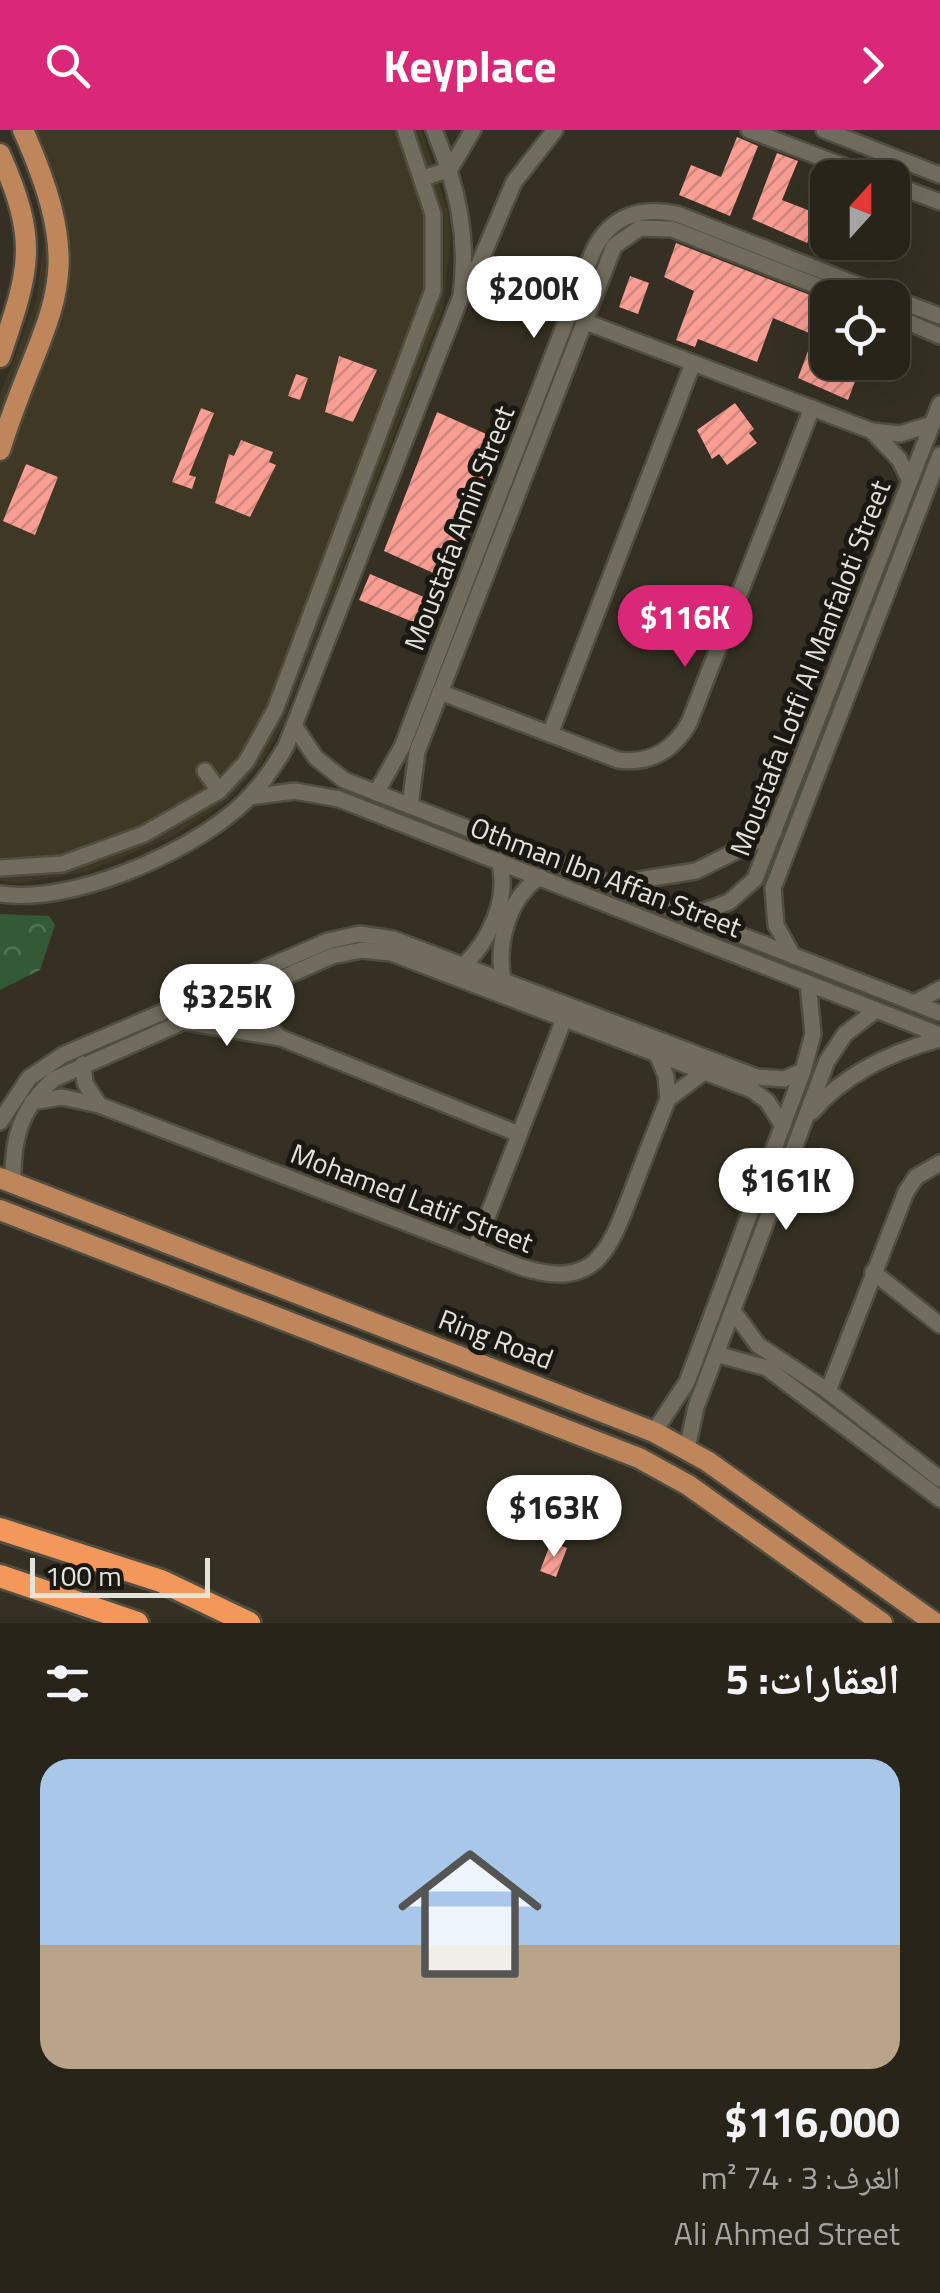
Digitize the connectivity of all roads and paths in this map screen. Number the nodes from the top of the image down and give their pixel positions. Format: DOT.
graph roads {
  1 [pos="22,130"];
  2 [pos="405,130"];
  3 [pos="434,130"];
  4 [pos="474,130"];
  5 [pos="556,130"];
  6 [pos="750,130"];
  7 [pos="824,130"];
  8 [pos="0,154"];
  9 [pos="828,160"];
  10 [pos="916,166"];
  11 [pos="450,169"];
  12 [pos="910,173"];
  13 [pos="940,175"];
  14 [pos="424,178"];
  15 [pos="910,191"];
  16 [pos="940,202"];
  17 [pos="846,280"];
  18 [pos="810,284"];
  19 [pos="22,294"];
  20 [pos="461,296"];
  21 [pos="0,304"];
  22 [pos="910,305"];
  23 [pos="940,316"];
  24 [pos="583,321"];
  25 [pos="910,323"];
  26 [pos="940,336"];
  27 [pos="0,357"];
  28 [pos="694,363"];
  29 [pos="10,399"];
  30 [pos="940,404"];
  31 [pos="812,408"];
  32 [pos="932,424"];
  33 [pos="872,431"];
  34 [pos="1,440"];
  35 [pos="940,455"];
  36 [pos="912,476"];
  37 [pos="932,477"];
  38 [pos="359,489"];
  39 [pos="385,499"];
  40 [pos="440,692"];
  41 [pos="295,727"];
  42 [pos="550,734"];
  43 [pos="205,771"];
  44 [pos="219,791"];
  45 [pos="376,793"];
  46 [pos="250,798"];
  47 [pos="410,806"];
  48 [pos="774,832"];
  49 [pos="144,834"];
  50 [pos="156,858"];
  51 [pos="499,861"];
  52 [pos="0,868"];
  53 [pos="540,877"];
  54 [pos="610,884"];
  55 [pos="0,894"];
  56 [pos="690,916"];
  57 [pos="374,942"];
  58 [pos="759,942"];
  59 [pos="793,956"];
  60 [pos="752,961"];
  61 [pos="464,965"];
  62 [pos="503,980"];
  63 [pos="808,983"];
  64 [pos="940,989"];
  65 [pos="248,992"];
  66 [pos="914,1003"];
  67 [pos="876,1010"];
  68 [pos="940,1013"];
  69 [pos="564,1019"];
  70 [pos="178,1022"];
  71 [pos="940,1037"];
  72 [pos="281,1038"];
  73 [pos="657,1054"];
  74 [pos="83,1064"];
  75 [pos="803,1071"];
  76 [pos="704,1072"];
  77 [pos="668,1099"];
  78 [pos="32,1102"];
  79 [pos="99,1105"];
  80 [pos="0,1122"];
  81 [pos="803,1123"];
  82 [pos="782,1126"];
  83 [pos="520,1134"];
  84 [pos="940,1163"];
  85 [pos="7,1180"];
  86 [pos="0,1210"];
  87 [pos="475,1249"];
  88 [pos="199,1254"];
  89 [pos="873,1272"];
  90 [pos="188,1283"];
  91 [pos="732,1311"];
  92 [pos="940,1324"];
  93 [pos="716,1354"];
  94 [pos="828,1391"];
  95 [pos="654,1432"];
  96 [pos="686,1449"];
  97 [pos="940,1480"];
  98 [pos="940,1498"];
  99 [pos="0,1529"];
  100 [pos="806,1532"];
  101 [pos="789,1557"];
  102 [pos="0,1576"];
  103 [pos="137,1623"];
  104 [pos="249,1623"];
  105 [pos="882,1623"];
  106 [pos="935,1623"];
  1 -- 29 [label="main road"];
  2 -- 14 [label="street"];
  3 -- 11 [label="street"];
  4 -- 11 [label="street"];
  5 -- 20 [label="street"];
  6 -- 9 [label="street"];
  7 -- 10 [label="street"];
  8 -- 19 [label="main road"];
  10 -- 12 [label="street"];
  10 -- 13 [label="street"];
  11 -- 14 [label="street"];
  11 -- 20 [label="street"];
  14 -- 38 [label="street"];
  15 -- 16 [label="street"];
  17 -- 45 [label="street, Moustafa Amin Street"];
  18 -- 24 [label="street, Moustafa Amin Street"];
  19 -- 21 [label="street"];
  19 -- 27 [label="main road"];
  20 -- 39 [label="street"];
  22 -- 23 [label="street, Moustafa Amin Street"];
  24 -- 28 [label="street"];
  24 -- 40 [label="street, Moustafa Amin Street"];
  25 -- 26 [label="street"];
  28 -- 31 [label="street"];
  28 -- 42 [label="street"];
  29 -- 34 [label="main road"];
  30 -- 32 [label="street, Moustafa Lotfi Al Manfaloti Street"];
  31 -- 33 [label="street"];
  31 -- 42 [label="street"];
  32 -- 33 [label="street"];
  32 -- 36 [label="street, Moustafa Lotfi Al Manfaloti Street"];
  33 -- 36 [label="street"];
  35 -- 37 [label="street, Moustafa Lotfi Al Manfaloti Street"];
  36 -- 37 [label="street"];
  36 -- 48 [label="street, Moustafa Lotfi Al Manfaloti Street"];
  37 -- 59 [label="street, Moustafa Lotfi Al Manfaloti Street"];
  38 -- 39 [label="street"];
  38 -- 44 [label="street"];
  39 -- 41 [label="street"];
  40 -- 42 [label="street"];
  40 -- 47 [label="street, Moustafa Amin Street"];
  41 -- 45 [label="street, Othman Ibn Affan Street"];
  41 -- 46 [label="street"];
  43 -- 44 [label="street"];
  44 -- 49 [label="street"];
  45 -- 47 [label="street, Othman Ibn Affan Street"];
  46 -- 50 [label="street"];
  46 -- 51 [label="street, Othman Ibn Affan Street"];
  47 -- 54 [label="street, Othman Ibn Affan Street"];
  48 -- 54 [label="street"];
  48 -- 56 [label="street, Moustafa Lotfi Al Manfaloti Street"];
  49 -- 50 [label="street"];
  49 -- 52 [label="street"];
  50 -- 55 [label="street"];
  51 -- 53 [label="street, Othman Ibn Affan Street"];
  51 -- 61 [label="street"];
  53 -- 60 [label="street, Othman Ibn Affan Street"];
  53 -- 62 [label="street"];
  54 -- 56 [label="street, Othman Ibn Affan Street"];
  56 -- 58 [label="street, Othman Ibn Affan Street"];
  57 -- 61 [label="street"];
  57 -- 65 [label="street"];
  57 -- 69 [label="street"];
  57 -- 80 [label="street"];
  58 -- 59 [label="street, Othman Ibn Affan Street"];
  58 -- 60 [label="street"];
  59 -- 66 [label="street, Othman Ibn Affan Street"];
  60 -- 63 [label="street, Othman Ibn Affan Street"];
  61 -- 62 [label="street"];
  62 -- 75 [label="street"];
  63 -- 67 [label="street, Othman Ibn Affan Street"];
  63 -- 75 [label="street"];
  64 -- 66 [label="street"];
  65 -- 70 [label="street"];
  65 -- 72 [label="street"];
  66 -- 68 [label="street, Othman Ibn Affan Street"];
  67 -- 71 [label="street, Othman Ibn Affan Street"];
  67 -- 81 [label="street"];
  69 -- 73 [label="street"];
  69 -- 83 [label="street"];
  70 -- 72 [label="street"];
  70 -- 74 [label="street"];
  71 -- 81 [label="street"];
  72 -- 83 [label="street"];
  73 -- 76 [label="street"];
  73 -- 77 [label="street"];
  74 -- 78 [label="street"];
  74 -- 79 [label="street"];
  75 -- 82 [label="street"];
  76 -- 77 [label="street"];
  76 -- 82 [label="street"];
  77 -- 87 [label="street, Mohamed Latif Street"];
  78 -- 79 [label="street, Mohamed Latif Street"];
  78 -- 85 [label="street"];
  79 -- 87 [label="street, Mohamed Latif Street"];
  81 -- 91 [label="street"];
  82 -- 95 [label="street"];
  83 -- 87 [label="street"];
  84 -- 89 [label="street"];
  85 -- 88 [label="main road, Ring Road"];
  86 -- 90 [label="main road, Ring Road"];
  88 -- 90 [label="main road"];
  88 -- 95 [label="main road, Ring Road"];
  89 -- 92 [label="street"];
  89 -- 94 [label="street"];
  90 -- 101 [label="main road, Ring Road"];
  91 -- 93 [label="street"];
  91 -- 94 [label="street"];
  93 -- 96 [label="street"];
  93 -- 98 [label="street"];
  94 -- 97 [label="street"];
  95 -- 96 [label="main road, Ring Road"];
  96 -- 100 [label="main road, Ring Road"];
  99 -- 104 [label="highway"];
  100 -- 101 [label="main road"];
  100 -- 106 [label="main road, Ring Road"];
  101 -- 105 [label="main road, Ring Road"];
  102 -- 103 [label="highway"];
}
